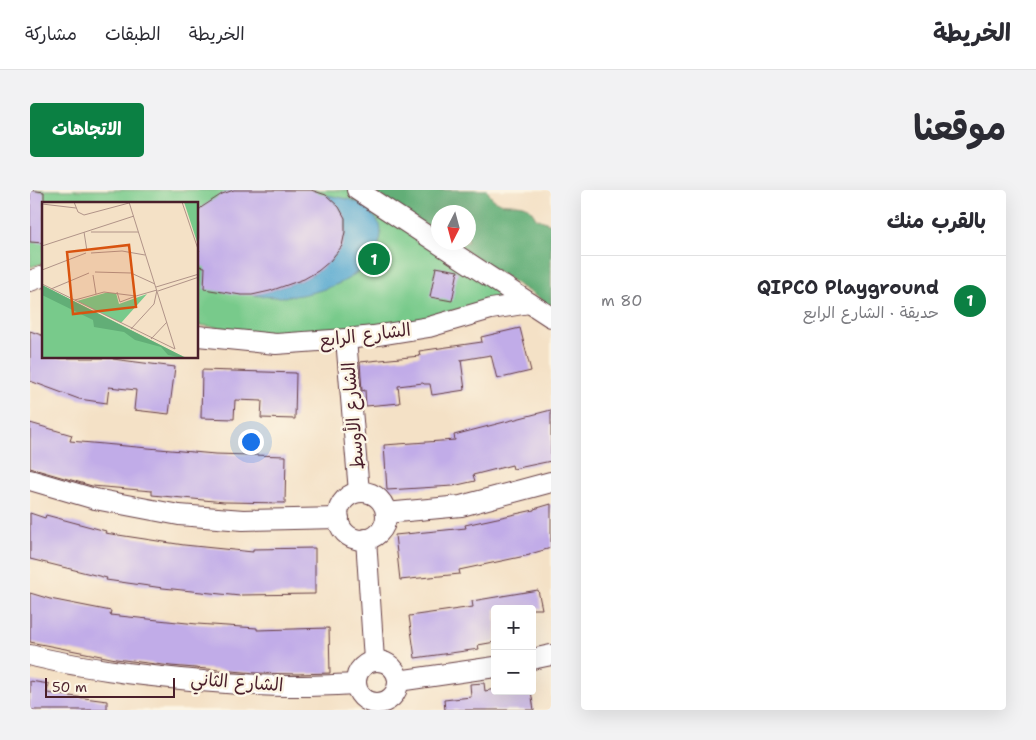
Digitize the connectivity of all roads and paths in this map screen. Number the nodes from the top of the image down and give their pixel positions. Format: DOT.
graph roads {
  1 [pos="357,190"];
  2 [pos="42,277"];
  3 [pos="30,281"];
  4 [pos="529,304"];
  5 [pos="551,317"];
  6 [pos="199,336"];
  7 [pos="346,339"];
  8 [pos="30,480"];
  9 [pos="551,482"];
  10 [pos="360,492"];
  11 [pos="386,513"];
  12 [pos="339,518"];
  13 [pos="366,539"];
  14 [pos="30,655"];
  15 [pos="551,655"];
  16 [pos="536,658"];
  17 [pos="374,660"];
  18 [pos="491,668"];
  19 [pos="398,682"];
  20 [pos="355,684"];
  21 [pos="381,706"];
  1 -- 4 [label="street"];
  2 -- 3 [label="street"];
  4 -- 5 [label="street"];
  4 -- 7 [label="street, الشارع الرابع"];
  6 -- 7 [label="street, الشارع الرابع"];
  7 -- 10 [label="street, الشارع الأوسط"];
  8 -- 12 [label="street"];
  9 -- 11 [label="street"];
  10 -- 11 [label="street"];
  10 -- 12 [label="street"];
  11 -- 13 [label="street"];
  12 -- 13 [label="street"];
  13 -- 17 [label="street"];
  14 -- 20 [label="street, الشارع الثاني"];
  15 -- 16 [label="street"];
  17 -- 19 [label="street"];
  17 -- 20 [label="street"];
  18 -- 19 [label="street"];
  19 -- 21 [label="street"];
  20 -- 21 [label="street"];
}
